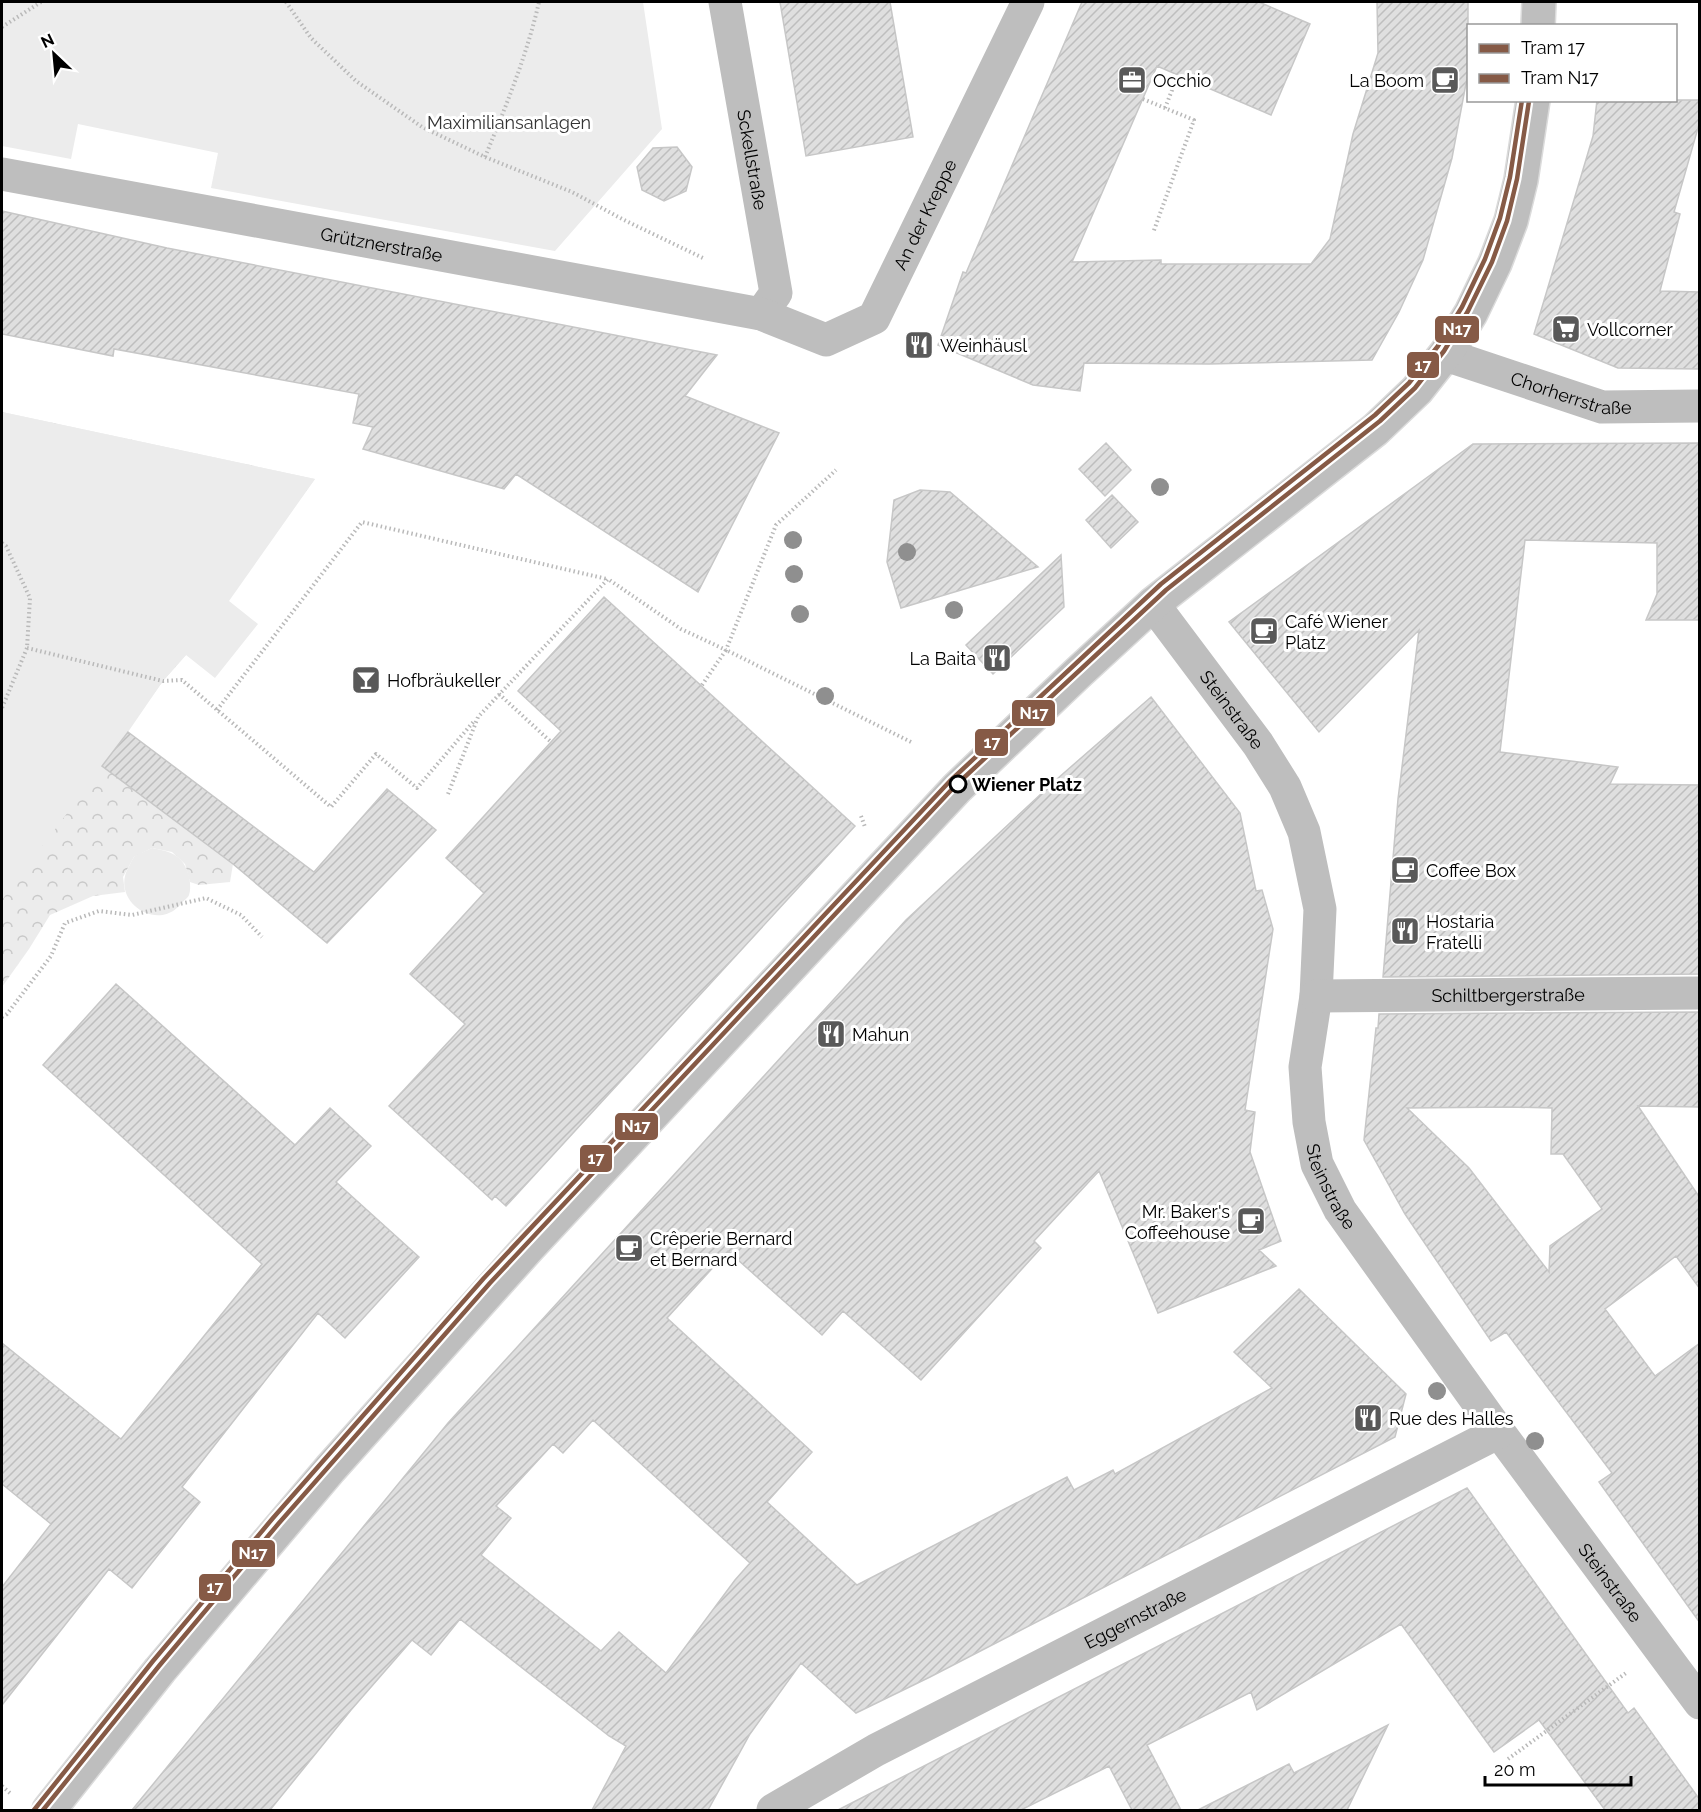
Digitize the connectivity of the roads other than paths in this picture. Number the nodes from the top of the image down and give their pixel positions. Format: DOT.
graph roads {
  1 [pos="725,2"];
  2 [pos="1028,2"];
  3 [pos="1539,2"];
  4 [pos="1538,24"];
  5 [pos="1533,102"];
  6 [pos="2,174"];
  7 [pos="762,314"];
  8 [pos="1447,352"];
  9 [pos="1700,406"];
  10 [pos="1153,604"];
  11 [pos="1700,993"];
  12 [pos="1316,996"];
  13 [pos="1499,1432"];
  14 [pos="1700,1703"];
  15 [pos="49,1810"];
  16 [pos="773,1810"];
  1 -- 7 [label="street, Sckellstraße"];
  2 -- 7 [label="street, An der Kreppe"];
  3 -- 4 [label="street"];
  5 -- 8 [label="street"];
  6 -- 7 [label="street, Grütznerstraße"];
  8 -- 9 [label="street, Chorherrstraße"];
  8 -- 10 [label="street"];
  10 -- 12 [label="street, Steinstraße"];
  10 -- 15 [label="street"];
  11 -- 12 [label="street, Schiltbergerstraße"];
  12 -- 13 [label="street, Steinstraße"];
  13 -- 14 [label="street, Steinstraße"];
  13 -- 16 [label="street, Eggernstraße"];
}
